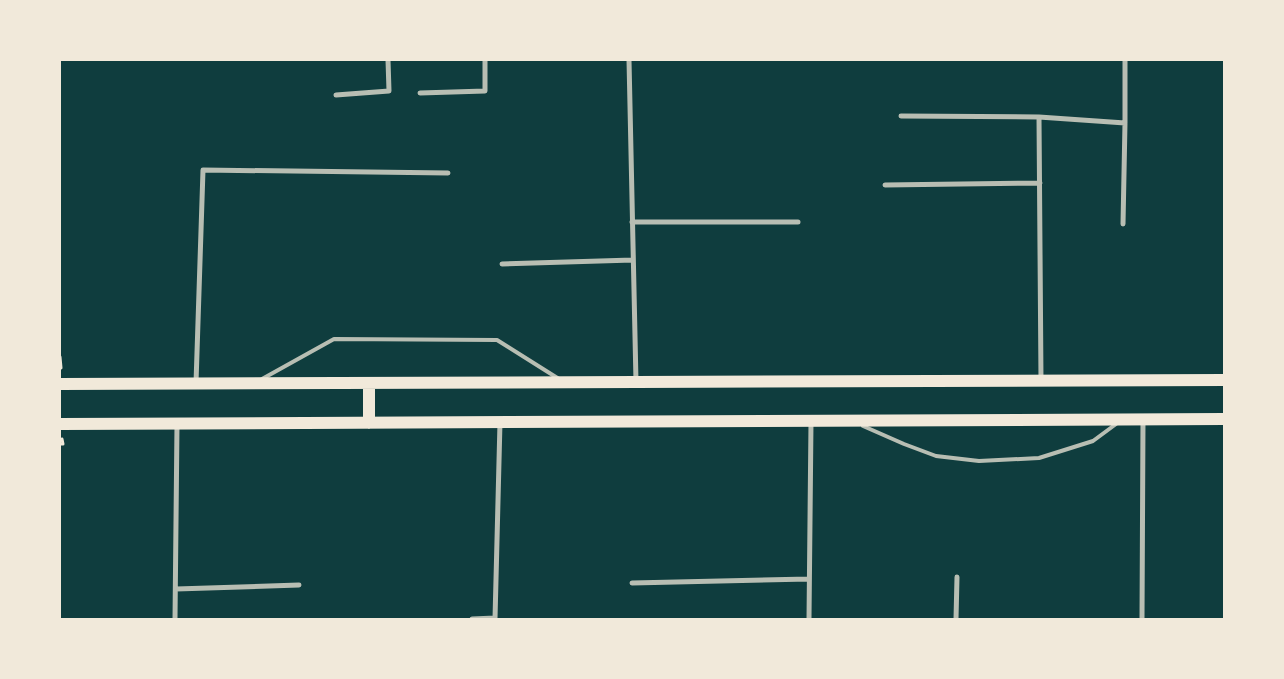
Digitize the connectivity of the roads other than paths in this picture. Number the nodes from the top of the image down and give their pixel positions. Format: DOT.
graph roads {
  1 [pos="388,60"];
  2 [pos="485,60"];
  3 [pos="629,60"];
  4 [pos="1125,60"];
  5 [pos="420,93"];
  6 [pos="336,95"];
  7 [pos="901,116"];
  8 [pos="1040,117"];
  9 [pos="1125,123"];
  10 [pos="448,173"];
  11 [pos="1040,183"];
  12 [pos="885,185"];
  13 [pos="632,222"];
  14 [pos="798,222"];
  15 [pos="1123,224"];
  16 [pos="633,260"];
  17 [pos="502,264"];
  18 [pos="1224,380"];
  19 [pos="1041,381"];
  20 [pos="565,382"];
  21 [pos="636,382"];
  22 [pos="368,383"];
  23 [pos="60,384"];
  24 [pos="196,384"];
  25 [pos="254,384"];
  26 [pos="1121,419"];
  27 [pos="1143,419"];
  28 [pos="1224,419"];
  29 [pos="852,420"];
  30 [pos="811,421"];
  31 [pos="500,422"];
  32 [pos="369,423"];
  33 [pos="60,424"];
  34 [pos="177,424"];
  35 [pos="957,577"];
  36 [pos="809,579"];
  37 [pos="632,583"];
  38 [pos="299,585"];
  39 [pos="176,589"];
  40 [pos="175,619"];
  41 [pos="472,619"];
  42 [pos="495,619"];
  43 [pos="809,619"];
  44 [pos="956,619"];
  45 [pos="1142,619"];
  1 -- 6 [label="street"];
  2 -- 5 [label="street"];
  3 -- 13 [label="street"];
  4 -- 9 [label="street"];
  7 -- 8 [label="street"];
  8 -- 9 [label="street"];
  8 -- 11 [label="street"];
  9 -- 15 [label="street"];
  10 -- 24 [label="street"];
  11 -- 12 [label="street"];
  11 -- 19 [label="street"];
  13 -- 14 [label="street"];
  13 -- 16 [label="street"];
  16 -- 17 [label="street"];
  16 -- 21 [label="street"];
  18 -- 19 [label="main road"];
  19 -- 21 [label="main road"];
  20 -- 21 [label="main road"];
  20 -- 22 [label="main road"];
  20 -- 25 [label="lane"];
  22 -- 25 [label="main road"];
  22 -- 32 [label="main road"];
  23 -- 24 [label="main road"];
  24 -- 25 [label="main road"];
  26 -- 27 [label="main road"];
  26 -- 29 [label="main road"];
  26 -- 29 [label="lane"];
  27 -- 28 [label="main road"];
  27 -- 45 [label="street"];
  29 -- 30 [label="main road"];
  30 -- 31 [label="main road"];
  30 -- 36 [label="street"];
  31 -- 32 [label="main road"];
  31 -- 42 [label="street"];
  32 -- 34 [label="main road"];
  33 -- 34 [label="main road"];
  34 -- 39 [label="street"];
  35 -- 44 [label="street"];
  36 -- 37 [label="street"];
  36 -- 43 [label="street"];
  38 -- 39 [label="street"];
  39 -- 40 [label="street"];
  41 -- 42 [label="street"];
}
